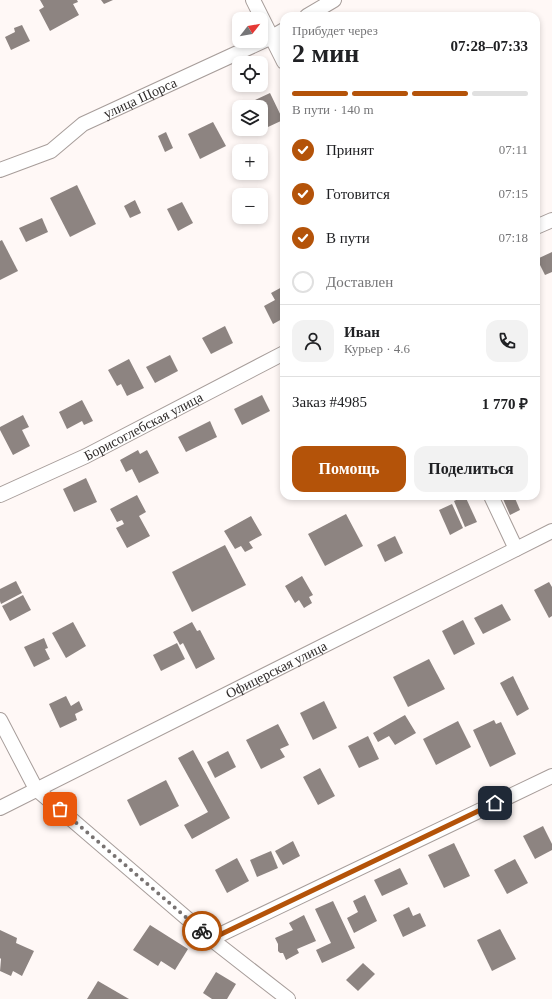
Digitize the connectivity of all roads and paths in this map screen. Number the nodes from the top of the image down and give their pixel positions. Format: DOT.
graph roads {
  1 [pos="253,0"];
  2 [pos="334,0"];
  3 [pos="314,12"];
  4 [pos="278,34"];
  5 [pos="0,170"];
  6 [pos="552,220"];
  7 [pos="540,225"];
  8 [pos="280,355"];
  9 [pos="0,495"];
  10 [pos="493,500"];
  11 [pos="552,530"];
  12 [pos="516,549"];
  13 [pos="0,720"];
  14 [pos="552,776"];
  15 [pos="36,789"];
  16 [pos="0,808"];
  17 [pos="211,939"];
  18 [pos="288,999"];
  1 -- 4 [label="street"];
  2 -- 3 [label="street"];
  4 -- 5 [label="street, улица Щорса"];
  6 -- 7 [label="street"];
  8 -- 9 [label="street, Борисоглебская улица"];
  10 -- 12 [label="street"];
  11 -- 12 [label="street, Офицерская улица"];
  12 -- 15 [label="street, Офицерская улица"];
  13 -- 15 [label="street"];
  14 -- 17 [label="street"];
  15 -- 16 [label="street, Офицерская улица"];
  15 -- 17 [label="street"];
  17 -- 18 [label="street"];
}
